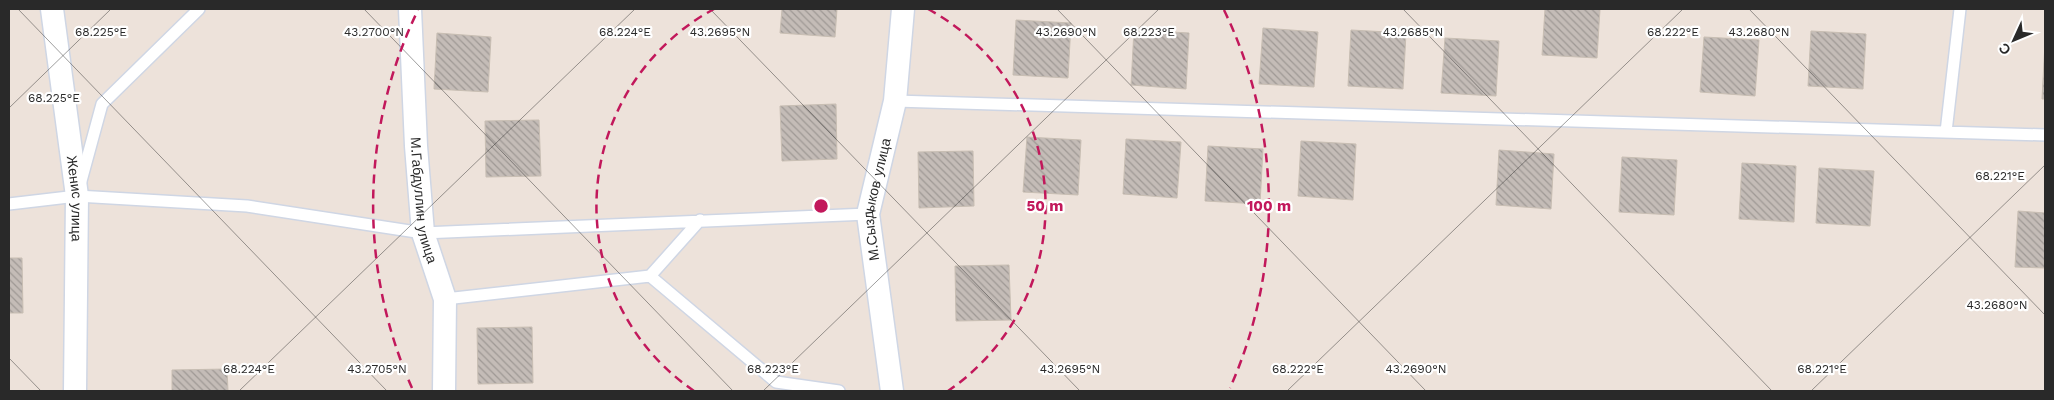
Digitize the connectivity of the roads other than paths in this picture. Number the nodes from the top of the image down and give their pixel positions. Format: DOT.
graph roads {
  1 [pos="52,9"];
  2 [pos="199,9"];
  3 [pos="410,9"];
  4 [pos="903,9"];
  5 [pos="1960,9"];
  6 [pos="895,101"];
  7 [pos="1946,132"];
  8 [pos="2045,135"];
  9 [pos="77,196"];
  10 [pos="9,204"];
  11 [pos="868,214"];
  12 [pos="700,220"];
  13 [pos="423,233"];
  14 [pos="650,276"];
  15 [pos="445,299"];
  16 [pos="76,391"];
  17 [pos="444,391"];
  18 [pos="839,391"];
  19 [pos="892,391"];
  1 -- 9 [label="street, Женис улица"];
  2 -- 9 [label="lane"];
  3 -- 13 [label="street, М.Габдуллин улица"];
  4 -- 6 [label="street, М.Сыздыков улица"];
  5 -- 7 [label="lane"];
  6 -- 7 [label="lane"];
  6 -- 11 [label="street, М.Сыздыков улица"];
  7 -- 8 [label="lane"];
  9 -- 10 [label="lane"];
  9 -- 13 [label="lane"];
  9 -- 16 [label="street, Женис улица"];
  11 -- 12 [label="lane"];
  11 -- 19 [label="street, М.Сыздыков улица"];
  12 -- 13 [label="lane"];
  12 -- 14 [label="lane"];
  13 -- 15 [label="street, М.Габдуллин улица"];
  14 -- 15 [label="lane"];
  14 -- 18 [label="lane"];
  15 -- 17 [label="street, М.Габдуллин улица"];
}
